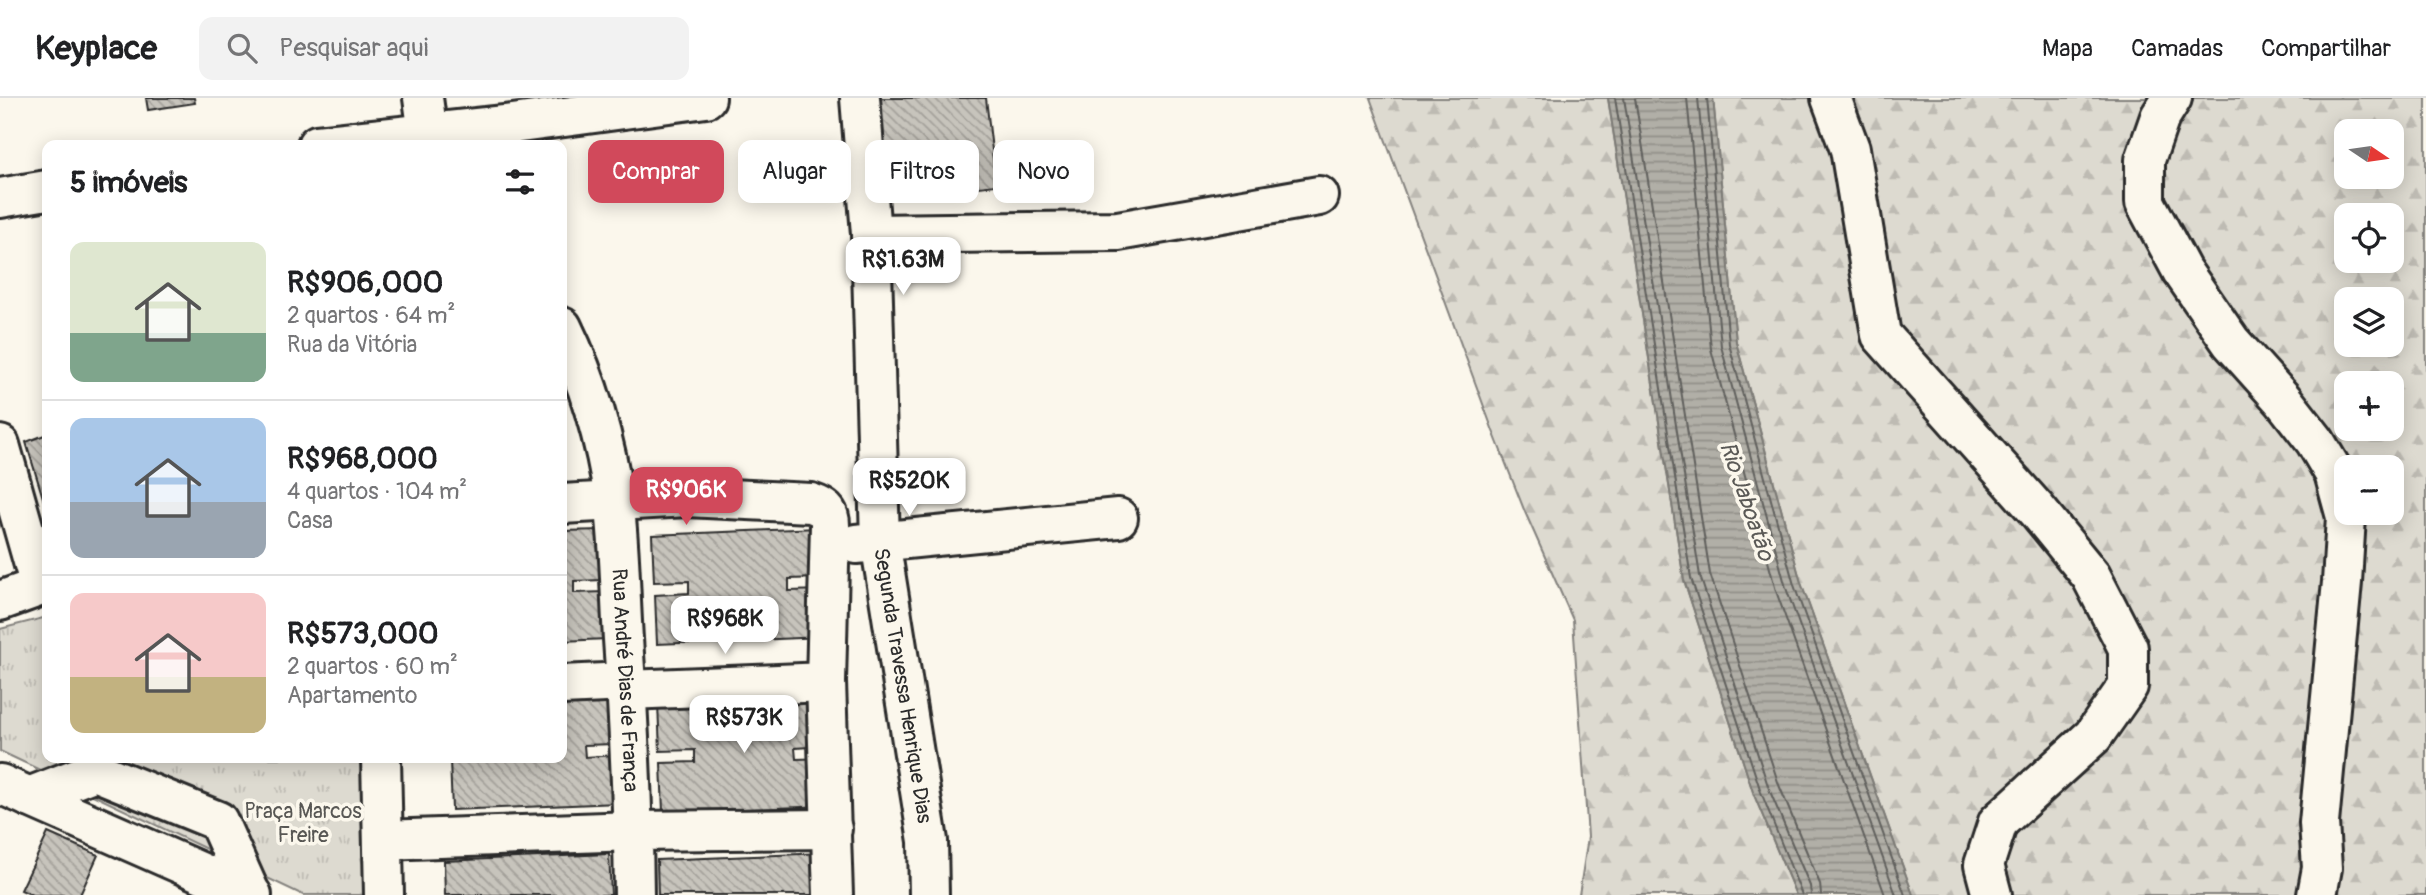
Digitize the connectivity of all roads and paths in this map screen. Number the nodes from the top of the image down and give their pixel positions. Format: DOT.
graph roads {
  1 [pos="706,98"];
  2 [pos="860,98"];
  3 [pos="1831,98"];
  4 [pos="2172,98"];
  5 [pos="574,107"];
  6 [pos="426,116"];
  7 [pos="506,135"];
  8 [pos="336,140"];
  9 [pos="42,191"];
  10 [pos="1319,196"];
  11 [pos="0,198"];
  12 [pos="871,234"];
  13 [pos="567,338"];
  14 [pos="0,444"];
  15 [pos="615,503"];
  16 [pos="567,504"];
  17 [pos="1118,518"];
  18 [pos="880,541"];
  19 [pos="829,547"];
  20 [pos="42,579"];
  21 [pos="42,586"];
  22 [pos="0,601"];
  23 [pos="826,682"];
  24 [pos="567,685"];
  25 [pos="626,686"];
  26 [pos="381,763"];
  27 [pos="15,790"];
  28 [pos="832,829"];
  29 [pos="633,831"];
  30 [pos="383,840"];
  31 [pos="251,895"];
  32 [pos="384,895"];
  33 [pos="634,895"];
  34 [pos="833,895"];
  35 [pos="929,895"];
  36 [pos="1992,895"];
  37 [pos="2317,895"];
  1 -- 5 [label="street"];
  2 -- 12 [label="street, Segunda Travessa Henrique Dias"];
  3 -- 36 [label="street"];
  4 -- 37 [label="street"];
  5 -- 7 [label="street"];
  6 -- 7 [label="street"];
  6 -- 8 [label="street"];
  9 -- 11 [label="street"];
  10 -- 12 [label="street"];
  12 -- 18 [label="street, Segunda Travessa Henrique Dias"];
  13 -- 15 [label="street, Rua André Dias de França"];
  14 -- 20 [label="street"];
  15 -- 16 [label="street"];
  15 -- 19 [label="street"];
  15 -- 25 [label="street, Rua André Dias de França"];
  17 -- 18 [label="street"];
  18 -- 19 [label="street"];
  18 -- 35 [label="street, Segunda Travessa Henrique Dias"];
  19 -- 23 [label="street"];
  21 -- 22 [label="street"];
  23 -- 25 [label="street"];
  23 -- 28 [label="street"];
  24 -- 25 [label="street"];
  25 -- 29 [label="street, Rua André Dias de França"];
  26 -- 30 [label="street"];
  27 -- 31 [label="street"];
  27 -- 31 [label="street"];
  28 -- 29 [label="street"];
  28 -- 34 [label="street"];
  29 -- 30 [label="street"];
  29 -- 33 [label="street, Rua André Dias de França"];
  30 -- 32 [label="street"];
}
